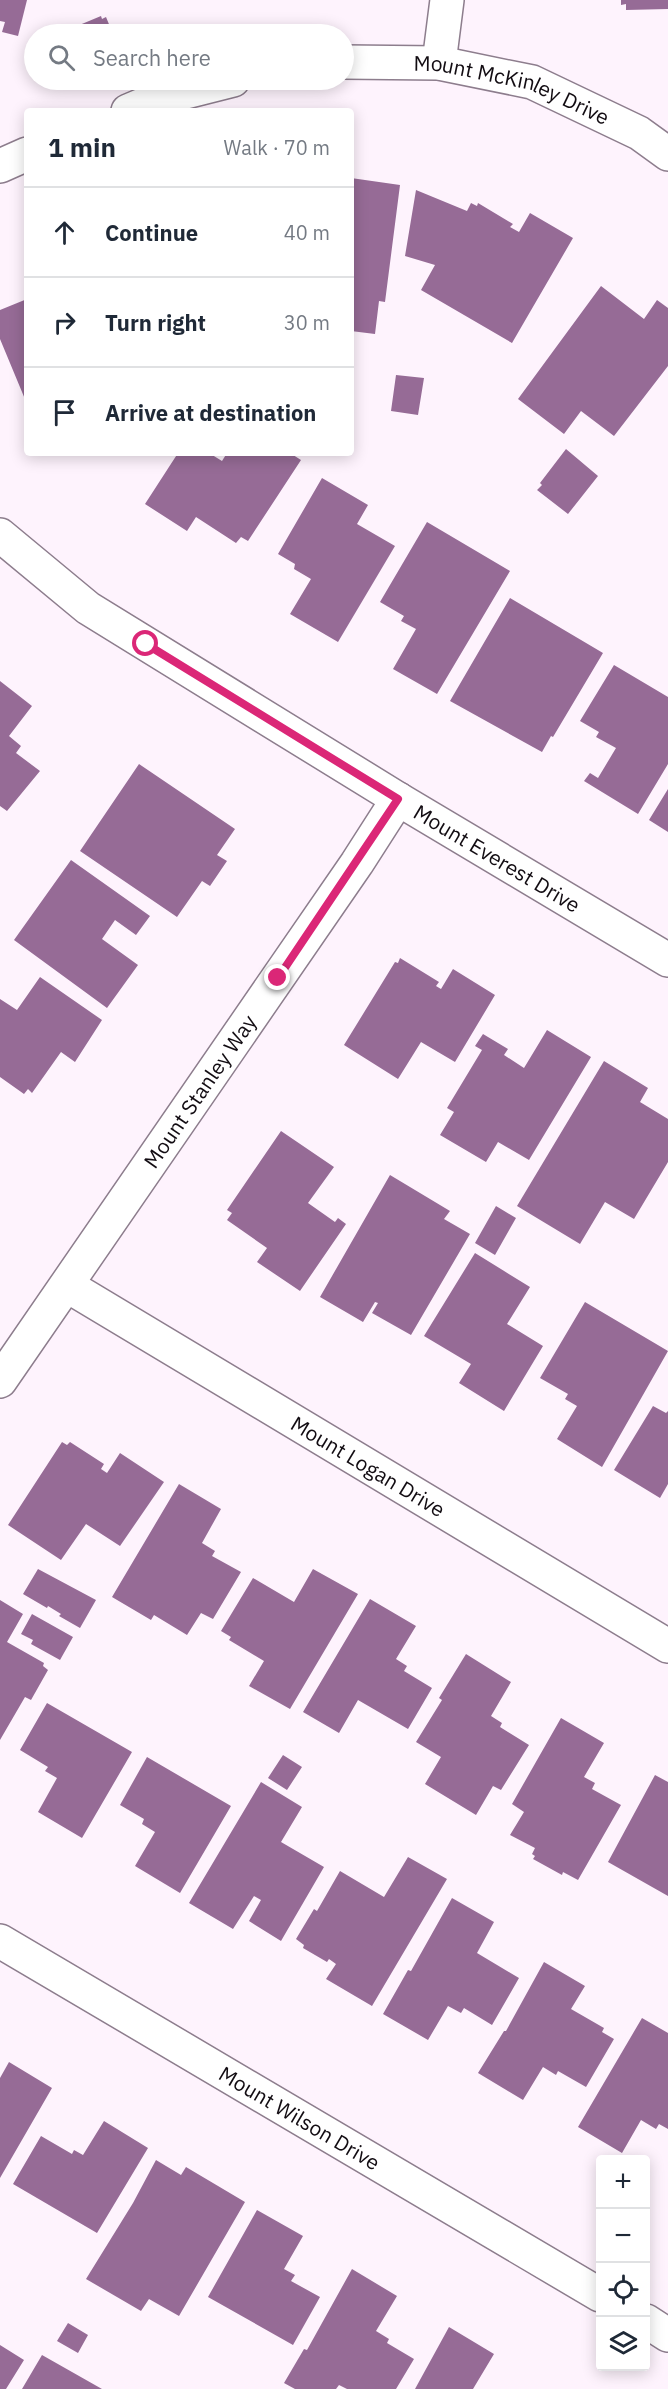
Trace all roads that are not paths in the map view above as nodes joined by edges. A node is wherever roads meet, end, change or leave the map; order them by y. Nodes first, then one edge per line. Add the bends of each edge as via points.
1 (447, 0) edge
2 (354, 62) edge
3 (438, 63) junction
4 (194, 90) edge
5 (135, 108) edge
6 (668, 154) edge
7 (24, 155) edge
8 (0, 166) edge
9 (0, 535) edge
10 (398, 799) junction
11 (668, 960) edge
12 (68, 1286) junction
13 (0, 1381) edge
14 (668, 1647) edge
15 (0, 1941) edge
16 (596, 2293) edge
17 (650, 2324) edge
18 (668, 2335) edge

1 - 3 street
2 - 3 street, Mount McKinley Drive
3 - 6 street, Mount McKinley Drive via 532,82 639,133
4 - 5 street
7 - 8 street
9 - 10 street, Mount Everest Drive via 88,608
10 - 11 street, Mount Everest Drive
10 - 12 street, Mount Stanley Way
12 - 13 street, Mount Stanley Way
12 - 14 street, Mount Logan Drive
15 - 16 street, Mount Wilson Drive
17 - 18 street

